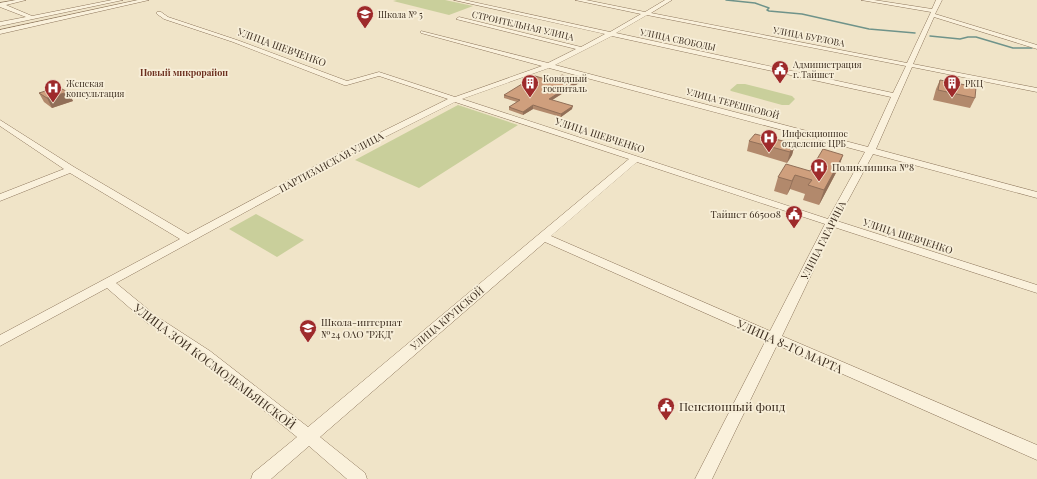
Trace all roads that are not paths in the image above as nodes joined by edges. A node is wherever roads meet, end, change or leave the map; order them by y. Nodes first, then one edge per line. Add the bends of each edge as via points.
1 (23, 0) edge
2 (120, 0) edge
3 (146, 0) edge
4 (457, 0) edge
5 (578, 0) edge
6 (669, 0) edge
7 (864, 0) edge
8 (0, 5) edge
9 (936, 6) edge
10 (159, 13) dead end
11 (647, 13) junction
12 (32, 18) junction
13 (459, 19) dead end
14 (42, 23) junction
15 (0, 24) edge
16 (0, 32) edge
17 (423, 32) dead end
18 (610, 34) junction
19 (1037, 48) edge
20 (583, 49) junction
21 (550, 65) junction
22 (910, 65) junction
23 (1037, 90) edge
24 (896, 96) junction
25 (455, 99) junction
26 (0, 122) edge
27 (871, 150) junction
28 (636, 158) junction
29 (71, 169) junction
30 (1037, 195) edge
31 (0, 198) edge
32 (831, 223) junction
33 (543, 237) junction
34 (188, 240) junction
35 (108, 283) junction
36 (1037, 289) edge
37 (772, 338) junction
38 (0, 341) edge
39 (308, 436) junction
40 (1037, 453) edge
41 (259, 479) edge
42 (359, 479) edge
43 (703, 479) edge

1 - 8 street
2 - 12 street
3 - 14 street
4 - 18 street, УЛИЦА СВОБОДЫ
5 - 11 street, УЛИЦА БУРЛОВА
6 - 11 street, ПАРТИЗАНСКАЯ УЛИЦА
7 - 9 street
8 - 12 street
9 - 19 street
9 - 22 street, УЛИЦА ГАГАРИНА
10 - 25 street, УЛИЦА ШЕВЧЕНКО via 166,18 347,83 379,74
11 - 18 street, ПАРТИЗАНСКАЯ УЛИЦА
11 - 22 street, УЛИЦА БУРЛОВА
12 - 14 street
12 - 15 street
13 - 20 street, СТРОИТЕЛЬНАЯ УЛИЦА
14 - 16 street
17 - 21 street, УЛИЦА ТЕРЕШКОВОЙ
18 - 20 street, ПАРТИЗАНСКАЯ УЛИЦА
18 - 24 street, УЛИЦА СВОБОДЫ
20 - 21 street, ПАРТИЗАНСКАЯ УЛИЦА
21 - 25 street, ПАРТИЗАНСКАЯ УЛИЦА
21 - 27 street, УЛИЦА ТЕРЕШКОВОЙ
22 - 23 street, УЛИЦА БУРЛОВА
22 - 24 street, УЛИЦА ГАГАРИНА
24 - 27 street, УЛИЦА ГАГАРИНА
25 - 28 street, УЛИЦА ШЕВЧЕНКО
25 - 34 street, ПАРТИЗАНСКАЯ УЛИЦА via 350,152
26 - 29 street
27 - 30 street, УЛИЦА ТЕРЕШКОВОЙ
27 - 32 street, УЛИЦА ГАГАРИНА
28 - 32 street, УЛИЦА ШЕВЧЕНКО
28 - 33 street, УЛИЦА КРУПСКОЙ
29 - 31 street
29 - 34 street
32 - 36 street, УЛИЦА ШЕВЧЕНКО
32 - 37 street, УЛИЦА ГАГАРИНА
33 - 37 street, УЛИЦА 8-ГО МАРТА
33 - 39 street, УЛИЦА КРУПСКОЙ
34 - 35 street, ПАРТИЗАНСКАЯ УЛИЦА
35 - 38 street, ПАРТИЗАНСКАЯ УЛИЦА
35 - 39 street, УЛИЦА ЗОИ КОСМОДЕМЬЯНСКОЙ via 151,319 205,355
37 - 40 street, УЛИЦА 8-ГО МАРТА
37 - 43 street, УЛИЦА ГАГАРИНА
39 - 41 street, УЛИЦА КРУПСКОЙ
39 - 42 street, УЛИЦА ЗОИ КОСМОДЕМЬЯНСКОЙ

